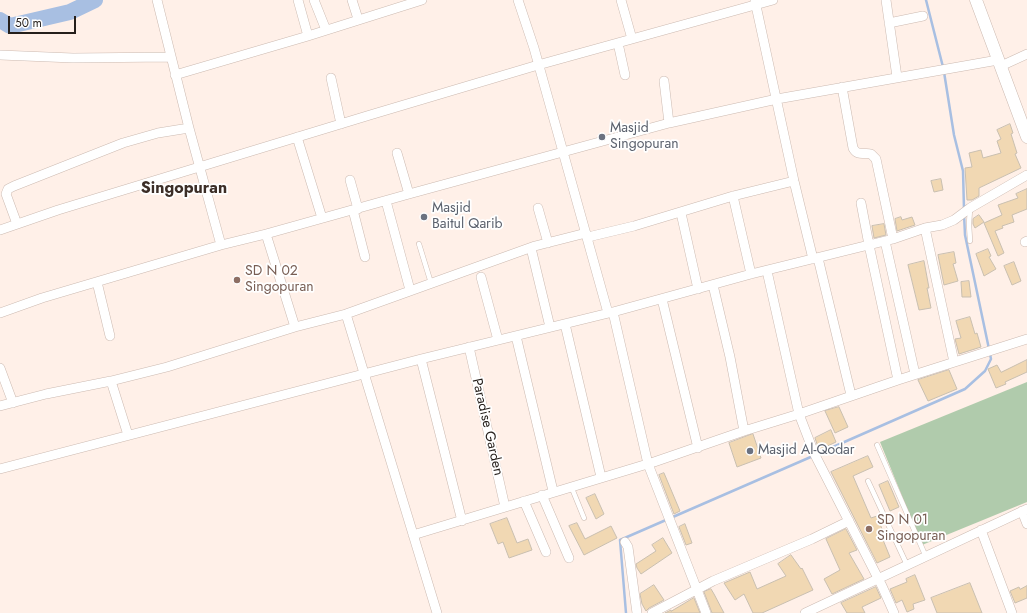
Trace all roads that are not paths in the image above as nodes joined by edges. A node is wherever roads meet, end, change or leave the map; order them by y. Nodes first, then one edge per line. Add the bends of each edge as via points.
1 (157, 0) edge
2 (298, 0) edge
3 (314, 0) edge
4 (352, 0) edge
5 (422, 0) edge
6 (518, 0) edge
7 (621, 0) edge
8 (774, 0) edge
9 (886, 0) edge
10 (976, 0) edge
11 (756, 2) edge
12 (923, 16) dead end
13 (358, 19) junction
14 (889, 23) junction
15 (326, 30) junction
16 (308, 36) junction
17 (632, 39) junction
18 (618, 43) junction
19 (1027, 54) edge
20 (0, 55) edge
21 (170, 57) junction
22 (999, 63) junction
23 (538, 65) junction
24 (175, 75) junction
25 (625, 75) dead end
26 (897, 77) junction
27 (331, 78) dead end
28 (664, 81) dead end
29 (842, 87) junction
30 (777, 99) junction
31 (341, 124) junction
32 (669, 124) junction
33 (189, 128) junction
34 (1027, 136) edge
35 (298, 137) junction
36 (562, 152) junction
37 (397, 154) dead end
38 (199, 167) junction
39 (1027, 175) edge
40 (350, 180) dead end
41 (794, 181) junction
42 (3, 194) edge
43 (409, 194) junction
44 (733, 196) junction
45 (386, 201) junction
46 (862, 203) dead end
47 (538, 208) dead end
48 (355, 209) junction
49 (966, 211) junction
50 (681, 213) junction
51 (322, 218) junction
52 (17, 224) junction
53 (925, 228) junction
54 (0, 230) edge
55 (266, 234) junction
56 (587, 235) junction
57 (889, 240) junction
58 (970, 241) dead end
59 (548, 243) junction
60 (420, 244) dead end
61 (221, 245) junction
62 (868, 245) junction
63 (531, 248) junction
64 (365, 257) dead end
65 (816, 258) junction
66 (767, 271) junction
67 (751, 274) junction
68 (481, 276) dead end
69 (97, 282) junction
70 (431, 283) junction
71 (713, 285) junction
72 (698, 289) junction
73 (410, 290) junction
74 (662, 299) junction
75 (0, 313) edge
76 (610, 313) junction
77 (346, 314) junction
78 (565, 324) junction
79 (295, 327) junction
80 (550, 327) junction
81 (110, 336) dead end
82 (516, 336) junction
83 (1027, 339) edge
84 (498, 340) junction
85 (469, 347) junction
86 (421, 359) junction
87 (954, 362) junction
88 (0, 368) edge
89 (915, 374) junction
90 (365, 375) junction
91 (898, 380) junction
92 (111, 381) junction
93 (851, 395) junction
94 (12, 403) junction
95 (0, 406) edge
96 (799, 414) junction
97 (744, 431) junction
98 (128, 435) junction
99 (878, 445) dead end
100 (698, 448) junction
101 (648, 464) junction
102 (0, 469) edge
103 (601, 477) junction
104 (868, 481) dead end
105 (571, 486) junction
106 (553, 492) junction
107 (542, 495) junction
108 (524, 501) junction
109 (505, 507) junction
110 (1025, 510) edge
111 (584, 518) dead end
112 (462, 521) junction
113 (849, 521) junction
114 (1027, 524) edge
115 (981, 530) junction
116 (413, 535) junction
117 (625, 542) dead end
118 (546, 552) dead end
119 (926, 557) junction
120 (569, 558) dead end
121 (907, 565) junction
122 (878, 578) junction
123 (697, 589) junction
124 (437, 612) edge
125 (637, 613) edge
126 (652, 613) edge
127 (706, 613) edge
128 (805, 613) edge
129 (894, 613) edge
130 (1012, 613) edge

1 - 21 street
2 - 16 street
3 - 15 street
4 - 13 street
5 - 13 street
6 - 23 street
7 - 17 street
8 - 11 street
9 - 14 street
10 - 22 main road
11 - 17 street
11 - 30 street
12 - 14 street
13 - 15 street
14 - 26 street
15 - 16 street
16 - 24 street
17 - 18 street
18 - 23 street
18 - 25 street
19 - 22 street
20 - 21 street via 73,58
21 - 24 street
22 - 26 street
22 - 34 main road
23 - 31 street
23 - 36 street
24 - 33 street
26 - 29 street
27 - 31 street
28 - 32 street
29 - 30 street
29 - 57 street via 853,148 857,153 871,154 876,159
30 - 32 street
30 - 41 street
31 - 35 street
32 - 36 street
33 - 38 street
33 - 42 street via 123,143 14,186
35 - 38 street
35 - 51 street
36 - 43 street
36 - 56 street
37 - 43 street
38 - 52 street
38 - 61 street
39 - 49 street
40 - 48 street
41 - 44 street
41 - 65 street
42 - 52 street
43 - 45 street
44 - 50 street
44 - 67 street
45 - 48 street
45 - 73 street
46 - 62 street
47 - 59 street
48 - 51 street
48 - 64 street
49 - 53 street via 942,225
49 - 58 lane
50 - 56 street
50 - 72 street
51 - 55 street
52 - 54 street
53 - 57 street
53 - 87 street
55 - 61 street
55 - 79 street
56 - 59 street
56 - 76 street
57 - 62 street
57 - 89 street
59 - 63 street
60 - 70 lane
61 - 69 street
62 - 65 street
62 - 91 street
63 - 70 street
63 - 80 street
65 - 66 street
65 - 93 street
66 - 67 street
66 - 96 street
67 - 71 street
68 - 84 street
69 - 75 street
69 - 81 street
70 - 73 street
71 - 72 street
71 - 97 street
72 - 74 street
73 - 77 street
74 - 76 street
74 - 100 street
76 - 78 street
76 - 101 street
77 - 79 street
77 - 90 street
78 - 80 street
78 - 103 street
79 - 92 street
80 - 82 street
82 - 84 street
82 - 106 street
83 - 87 street
84 - 85 street
85 - 86 street
85 - 109 street, Paradise Garden
86 - 90 street
86 - 112 street
87 - 89 street
88 - 94 street
89 - 91 street
90 - 98 street
90 - 116 street
91 - 93 street
92 - 94 street via 52,392
92 - 98 street
93 - 96 street
94 - 95 street
96 - 97 street
96 - 113 street via 814,453
97 - 100 street
98 - 102 street
99 - 119 lane
100 - 101 street
101 - 103 street
101 - 123 street
103 - 105 street
104 - 121 lane
105 - 106 street
105 - 111 lane
106 - 107 street
107 - 108 street
107 - 120 street
108 - 109 street
108 - 118 street
109 - 112 street
110 - 114 street
110 - 115 street
112 - 116 street
113 - 122 street
113 - 123 street
115 - 119 street
115 - 130 street
116 - 124 street
117 - 125 street via 628,547
119 - 121 street
121 - 122 street
122 - 128 street
122 - 129 street
123 - 126 street
123 - 127 street

